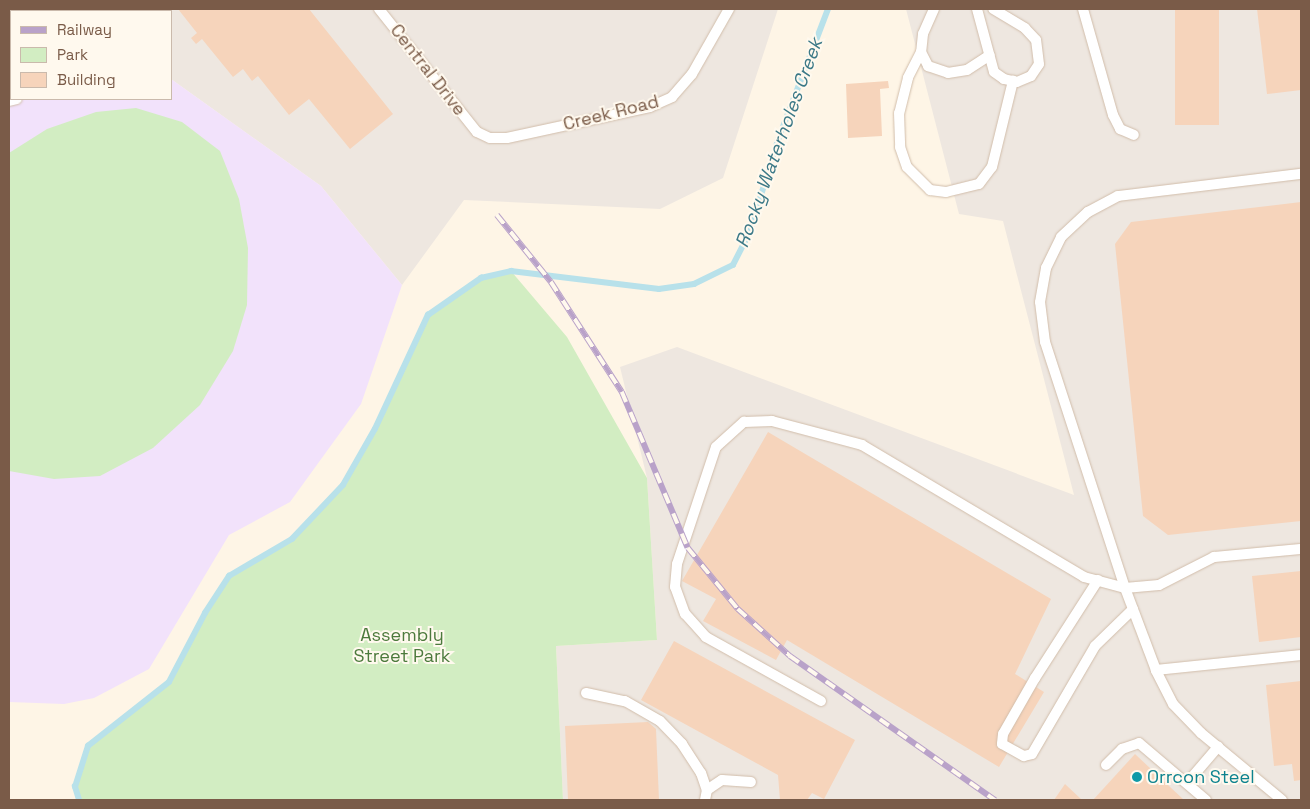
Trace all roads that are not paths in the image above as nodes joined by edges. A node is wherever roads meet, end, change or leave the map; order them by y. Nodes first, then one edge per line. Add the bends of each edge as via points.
1 (379, 9) edge
2 (729, 9) edge
3 (934, 9) edge
4 (977, 9) edge
5 (994, 9) edge
6 (1083, 9) edge
7 (920, 52) junction
8 (990, 55) junction
9 (1013, 81) junction
10 (477, 132) joint
11 (1134, 135) dead end
12 (1301, 174) edge
13 (1301, 549) edge
14 (1098, 580) junction
15 (1125, 588) junction
16 (1133, 609) junction
17 (1301, 655) edge
18 (1156, 670) junction
19 (586, 693) dead end
20 (821, 701) dead end
21 (1218, 747) junction
22 (1106, 765) dead end
23 (751, 782) dead end
24 (1187, 783) junction
25 (706, 795) edge
26 (1206, 800) edge
27 (1282, 800) edge

1 - 10 lane, Central Drive
2 - 10 lane, Creek Road via 692,74 672,97 650,106 507,138 490,138
3 - 7 lane via 923,34
4 - 8 lane
5 - 9 lane via 1025,28 1036,40 1039,64 1031,76
6 - 11 lane via 1113,115 1120,129
7 - 8 lane via 928,66 948,73 967,70
7 - 9 lane via 908,78 900,113 900,147 906,167 930,190 963,189 979,184 987,173
8 - 9 lane via 994,72
12 - 15 lane via 1118,196 1088,212 1061,237 1046,268 1040,302 1045,342
13 - 15 lane via 1214,557 1159,585
14 - 15 lane
14 - 16 lane via 1035,678 1003,734 1002,744 1024,756 1032,754 1095,646
14 - 20 lane via 1084,577 862,446 772,421 744,422 716,447 677,564 675,587 685,614 706,637
15 - 16 lane
16 - 18 lane
17 - 18 lane
18 - 21 lane via 1173,704
19 - 25 lane via 625,701 660,721 682,744 701,773
21 - 24 lane
21 - 27 lane
22 - 24 lane via 1122,749 1139,743
23 - 25 lane via 722,780
24 - 26 lane

